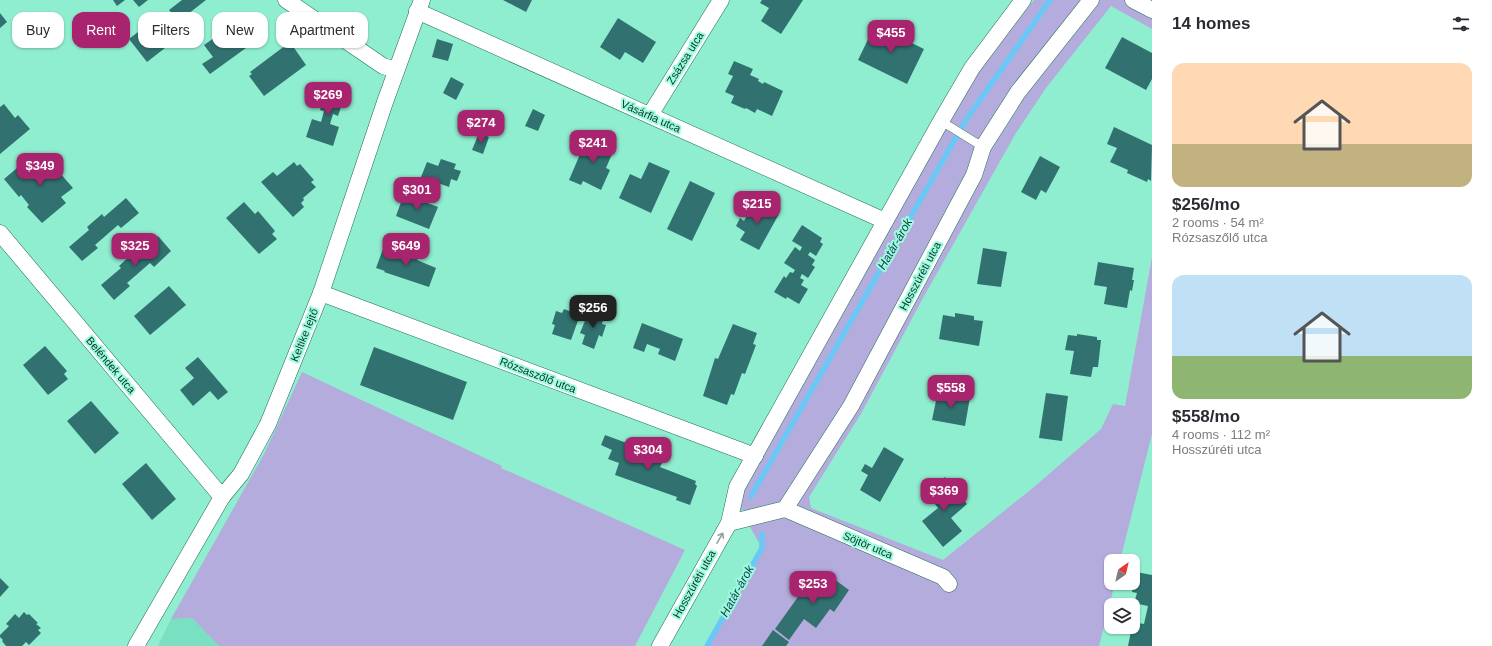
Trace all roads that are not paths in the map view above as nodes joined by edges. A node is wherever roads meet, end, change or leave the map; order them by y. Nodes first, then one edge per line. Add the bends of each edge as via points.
1 (286, 0) edge
2 (721, 0) edge
3 (1023, 0) edge
4 (1091, 0) edge
5 (1133, 0) edge
6 (420, 6) edge
7 (1152, 10) edge
8 (396, 70) junction
9 (650, 115) junction
10 (941, 120) junction
11 (983, 148) junction
12 (886, 221) junction
13 (0, 233) edge
14 (321, 293) junction
15 (755, 456) junction
16 (222, 497) junction
17 (785, 509) junction
18 (729, 523) junction
19 (949, 584) dead end
20 (136, 646) edge
21 (660, 646) edge

1 - 8 street via 383,66
2 - 9 street, Zsázsa utca
3 - 10 street, Hosszúréti utca via 972,68
4 - 11 street, Hosszúréti utca via 1018,92
5 - 7 street
6 - 8 street, Keltike lejtő
6 - 9 street, Vásárfia utca
8 - 14 street, Keltike lejtő
9 - 12 street, Vásárfia utca
10 - 11 lane
10 - 12 street, Hosszúréti utca
11 - 17 street, Hosszúréti utca via 974,175 851,406
12 - 15 street, Hosszúréti utca
13 - 16 street, Beléndek utca
14 - 15 street, Rózsaszőlő utca
14 - 16 street, Keltike lejtő via 268,424 241,474
15 - 18 street, Hosszúréti utca via 737,487
16 - 20 street, Keltike lejtő
17 - 18 street
17 - 19 street, Söjtör utca via 943,577
21 -> 18 street, Hosszúréti utca

